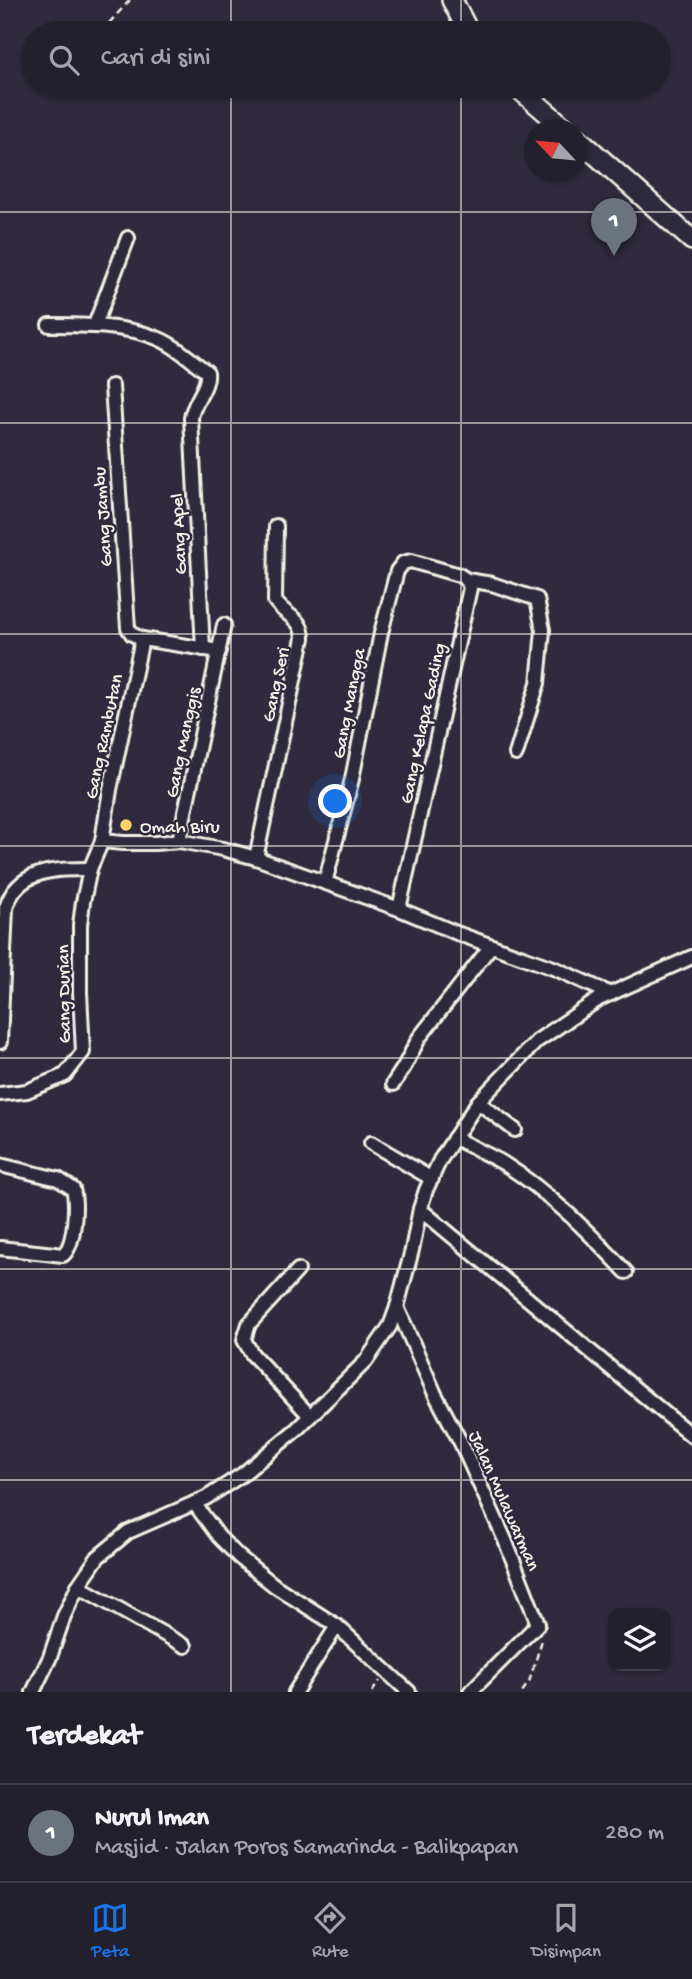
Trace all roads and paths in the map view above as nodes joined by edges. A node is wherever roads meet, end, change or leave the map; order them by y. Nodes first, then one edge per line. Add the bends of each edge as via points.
1 (130, 0) edge
2 (452, 0) edge
3 (112, 21) edge
4 (463, 21) edge
5 (530, 98) edge
6 (554, 119) edge
7 (587, 147) edge
8 (128, 238) dead end
9 (692, 240) edge
10 (48, 326) dead end
11 (95, 326) junction
12 (112, 386) dead end
13 (276, 526) dead end
14 (467, 580) junction
15 (224, 625) dead end
16 (142, 639) junction
17 (203, 649) junction
18 (219, 651) junction
19 (516, 754) dead end
20 (102, 841) junction
21 (179, 841) junction
22 (256, 858) junction
23 (90, 870) junction
24 (325, 883) junction
25 (399, 909) junction
26 (491, 946) junction
27 (692, 957) edge
28 (611, 994) junction
29 (0, 1042) edge
30 (393, 1084) dead end
31 (0, 1094) edge
32 (478, 1102) junction
33 (515, 1130) dead end
34 (454, 1138) junction
35 (371, 1143) dead end
36 (0, 1165) edge
37 (432, 1179) junction
38 (420, 1209) junction
39 (0, 1248) edge
40 (298, 1270) dead end
41 (626, 1272) dead end
42 (397, 1307) junction
43 (310, 1416) junction
44 (692, 1436) edge
45 (194, 1503) junction
46 (78, 1586) junction
47 (337, 1626) junction
48 (544, 1633) dead end
49 (185, 1646) dead end
50 (33, 1692) edge
51 (295, 1692) edge
52 (409, 1692) edge
53 (470, 1692) edge
54 (522, 1692) edge

1 - 3 path
2 - 4 highway
5 - 6 highway
7 - 9 highway
8 - 11 street
10 - 11 street
11 - 17 street, Gang Apel via 159,339 207,372 191,418
12 - 16 street, Gang Jambu via 128,628
13 - 22 street, Gang Seri via 275,601 299,622 303,638
14 - 19 street via 537,599 543,630 538,683
14 - 24 street, Gang Mangga via 411,561 397,571
14 - 25 street, Gang Kelapa Gading via 470,587
15 - 18 street, Gang Manggis
16 - 17 street
16 - 20 street, Gang Rambutan
17 - 18 street
18 - 21 street, Gang Manggis
20 - 21 street
20 - 23 street, Gang Durian
21 - 22 street
22 - 24 street
23 - 29 street via 45,872 18,884 9,896
23 - 31 street, Gang Durian via 80,925 83,1052 65,1075 27,1091
24 - 25 street
25 - 26 street
26 - 28 street
26 - 30 street via 419,1038
27 - 28 street
28 - 32 street via 537,1041
32 - 33 street
32 - 34 street
34 - 37 street
34 - 41 street via 529,1182 590,1232
35 - 37 street
36 - 39 street via 58,1180 74,1189 76,1199 70,1246 63,1255
37 - 38 street
38 - 42 street
38 - 44 street
40 - 43 street via 249,1324 244,1340
42 - 43 street via 366,1361
42 - 53 street, Jalan Mulawarman via 538,1623
43 - 45 street via 243,1474
45 - 46 street via 128,1532 98,1557
45 - 47 street via 239,1557
46 - 49 street
46 - 50 street
47 - 51 street
47 - 52 street
48 - 54 path

